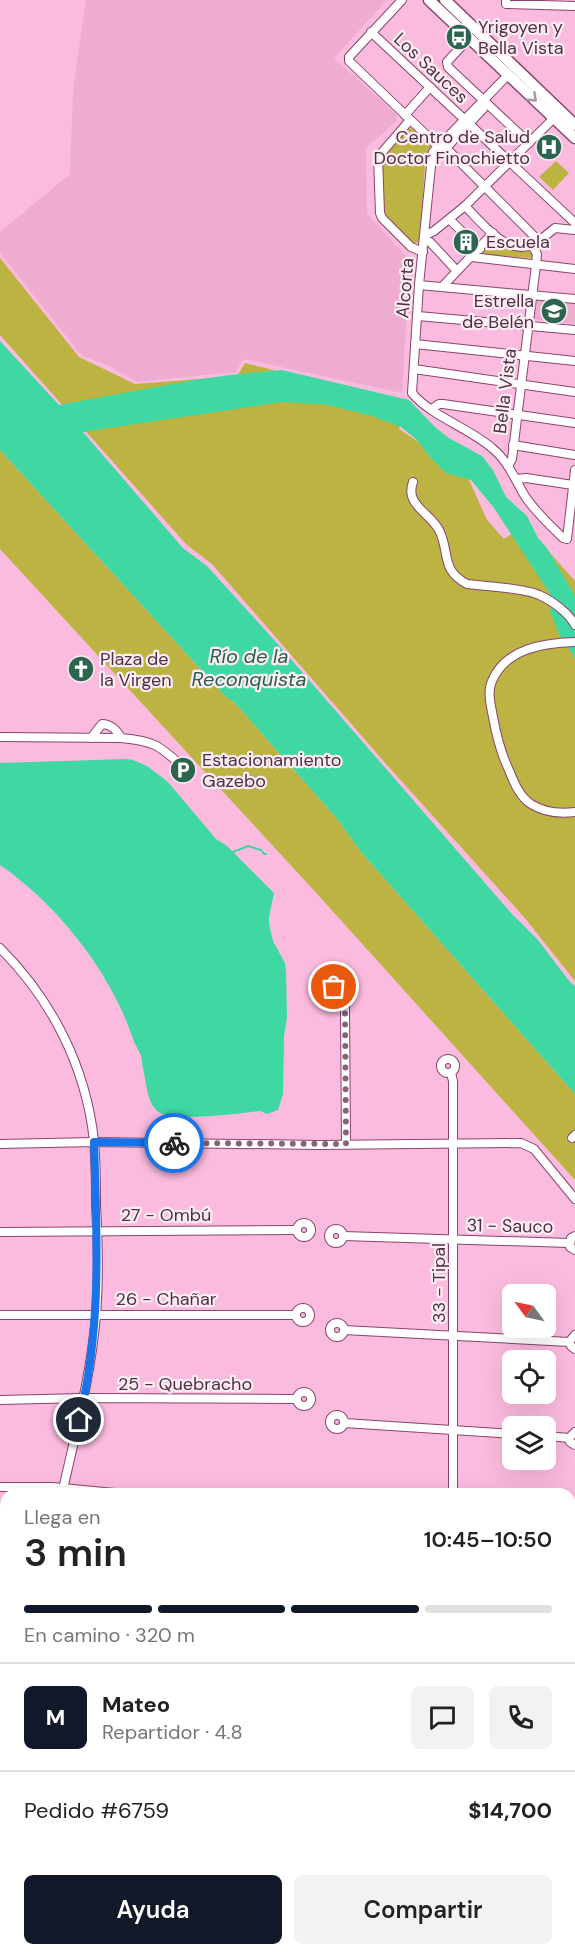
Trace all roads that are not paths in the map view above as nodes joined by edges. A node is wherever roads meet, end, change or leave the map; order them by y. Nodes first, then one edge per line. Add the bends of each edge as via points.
1 (402, 0) edge
2 (429, 0) edge
3 (445, 0) edge
4 (506, 0) edge
5 (575, 6) edge
6 (371, 32) junction
7 (469, 38) junction
8 (510, 77) junction
9 (430, 87) junction
10 (485, 103) junction
11 (557, 114) junction
12 (407, 117) junction
13 (467, 122) junction
14 (575, 124) edge
15 (575, 138) edge
16 (529, 143) junction
17 (443, 148) junction
18 (509, 162) junction
19 (486, 187) junction
20 (465, 206) junction
21 (567, 216) junction
22 (450, 220) junction
23 (575, 223) edge
24 (555, 228) junction
25 (575, 230) edge
26 (493, 233) junction
27 (425, 238) junction
28 (536, 243) junction
29 (480, 249) junction
30 (423, 252) junction
31 (472, 257) junction
32 (536, 265) junction
33 (575, 269) edge
34 (457, 271) junction
35 (419, 285) junction
36 (442, 287) junction
37 (532, 296) junction
38 (575, 299) edge
39 (418, 316) junction
40 (528, 326) junction
41 (575, 330) edge
42 (416, 344) junction
43 (523, 356) junction
44 (575, 361) edge
45 (414, 369) junction
46 (520, 385) junction
47 (575, 392) edge
48 (432, 409) junction
49 (517, 415) junction
50 (575, 423) edge
51 (513, 445) junction
52 (575, 455) edge
53 (508, 466) junction
54 (575, 470) edge
55 (516, 479) junction
56 (413, 482) dead end
57 (573, 485) junction
58 (575, 625) edge
59 (575, 642) edge
60 (0, 737) edge
61 (91, 738) junction
62 (121, 738) junction
63 (183, 767) dead end
64 (575, 812) edge
65 (0, 948) edge
66 (342, 998) dead end
67 (451, 1072) dead end
68 (94, 1142) junction
69 (452, 1143) junction
70 (0, 1144) edge
71 (346, 1144) junction
72 (575, 1199) edge
73 (97, 1230) junction
74 (297, 1230) dead end
75 (0, 1232) edge
76 (343, 1236) dead end
77 (454, 1240) junction
78 (572, 1240) edge
79 (575, 1250) edge
80 (96, 1314) junction
81 (0, 1315) edge
82 (296, 1315) dead end
83 (344, 1330) dead end
84 (454, 1336) junction
85 (572, 1338) edge
86 (575, 1349) edge
87 (85, 1398) junction
88 (297, 1399) dead end
89 (0, 1400) edge
90 (344, 1423) dead end
91 (454, 1430) junction
92 (502, 1433) edge
93 (572, 1435) edge
94 (556, 1436) edge
95 (575, 1445) edge
96 (63, 1488) edge
97 (453, 1488) edge

1 - 6 street
2 - 7 main road
3 - 11 main road
4 - 5 street via 506,4
6 - 9 street, Los Sauces
6 - 12 street via 349,61
7 - 8 main road
7 - 10 street via 447,65
8 - 10 street, Alcorta
8 -> 11 main road
9 - 12 street
9 - 13 street, Los Sauces
10 - 13 street, Alcorta
10 - 16 street
11 - 14 main road
11 - 15 main road
11 - 16 street
12 - 17 street
12 - 30 street via 378,158 380,213 406,243
13 - 17 street, Alcorta
13 - 18 street, Los Sauces
16 - 18 street
17 - 19 street
17 - 27 street, Alcorta via 433,152 431,161
18 - 19 street
18 - 21 street, Los Sauces
19 - 20 street
19 - 28 street
20 - 22 street
20 - 26 street
21 - 23 street, Los Sauces
21 - 24 street
22 - 27 street
22 - 29 street
24 - 25 street
24 - 28 street
26 - 28 street via 509,245 527,247
26 - 29 street
27 - 30 street, Alcorta
27 - 34 street
28 - 32 street, Bella Vista
29 - 31 street
30 - 35 street, Alcorta
31 - 32 street
31 - 34 street
32 - 33 street
32 - 37 street, Bella Vista
34 - 36 street
35 - 36 street
35 - 39 street, Alcorta
36 - 37 street
37 - 38 street
37 - 40 street, Bella Vista
39 - 40 street
39 - 42 street, Alcorta
40 - 41 street
40 - 43 street, Bella Vista
42 - 43 street
42 - 45 street, Alcorta
43 - 44 street
43 - 46 street, Bella Vista
45 - 46 street
45 - 48 street, Alcorta via 412,393
46 - 47 street
46 - 49 street, Bella Vista
48 - 49 street via 443,404
48 - 53 street via 491,447
49 - 50 street
49 - 51 street, Bella Vista
51 - 52 street
51 - 53 street, Bella Vista
53 - 55 street
54 - 57 street
55 - 57 street
55 - 57 street via 528,500 567,539
56 - 58 street via 411,497 440,532 450,571 467,584 538,594 572,618
59 - 64 street via 553,643 517,653 492,681 490,695 497,743 520,793 542,810
60 - 61 street
61 - 62 street
61 - 62 street via 102,724
62 - 63 street via 158,745
65 - 68 street via 34,987 68,1044 85,1092
66 - 71 street
67 - 69 street, 33 - Tipal
68 - 70 street
68 - 71 street
68 - 73 street
69 - 71 street
69 - 72 street via 528,1145
69 - 77 street, 33 - Tipal
73 - 74 street, 27 - Ombú
73 - 75 street, 27 - Ombú
73 - 80 street
76 - 77 street, 31 - Sauco
77 - 78 street, 31 - Sauco
77 - 84 street, 33 - Tipal
78 - 79 street via 571,1249
80 - 81 street, 26 - Chañar
80 - 82 street, 26 - Chañar
80 - 87 street
83 - 84 street
84 - 85 street
84 - 91 street, 33 - Tipal
85 - 86 street via 571,1346
87 - 88 street, 25 - Quebracho
87 - 89 street, 25 - Quebracho
87 - 96 street
90 - 91 street
91 - 92 street
91 - 97 street, 33 - Tipal
93 - 94 street
93 - 95 street via 570,1442

